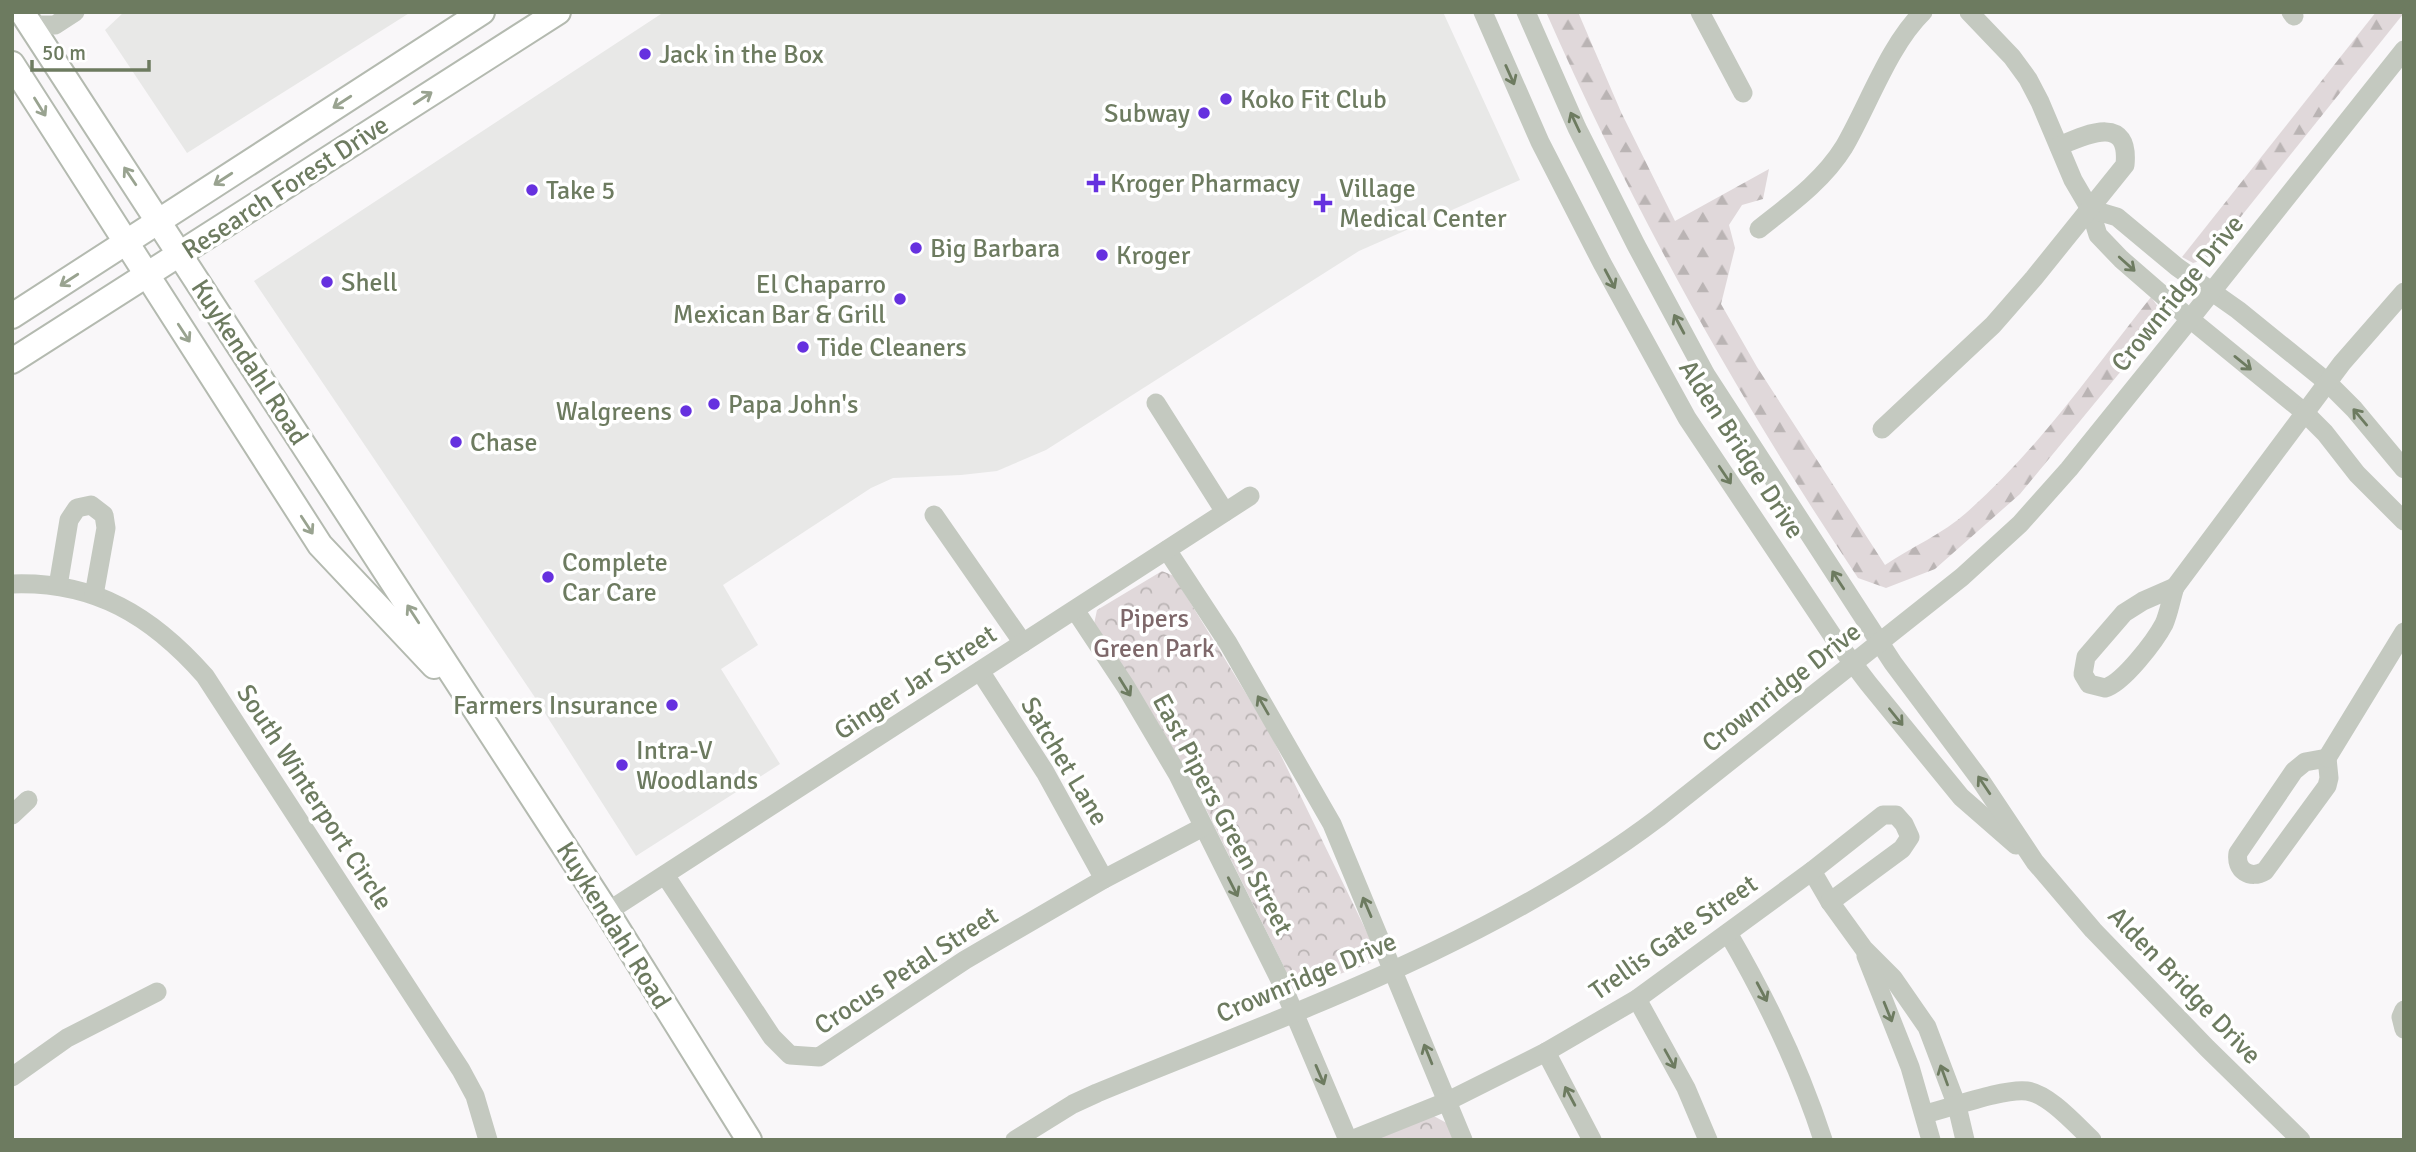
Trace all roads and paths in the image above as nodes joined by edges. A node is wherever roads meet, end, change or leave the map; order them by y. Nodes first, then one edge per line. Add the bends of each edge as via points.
1 (75, 12) edge
2 (482, 12) edge
3 (558, 12) edge
4 (1483, 12) edge
5 (1526, 12) edge
6 (1700, 12) edge
7 (1923, 12) edge
8 (1969, 12) edge
9 (29, 16) edge
10 (2404, 50) edge
11 (12, 64) edge
12 (1743, 93) dead end
13 (2059, 146) junction
14 (2090, 209) junction
15 (159, 220) junction
16 (1759, 229) dead end
17 (126, 243) junction
18 (180, 254) junction
19 (147, 276) junction
20 (2212, 292) junction
21 (2404, 292) edge
22 (12, 316) edge
23 (2190, 319) junction
24 (12, 361) edge
25 (2328, 383) junction
26 (1156, 402) dead end
27 (2304, 412) junction
28 (1882, 429) dead end
29 (2404, 469) edge
30 (1251, 496) dead end
31 (1225, 512) junction
32 (934, 515) dead end
33 (2404, 521) edge
34 (1167, 550) junction
35 (12, 584) edge
36 (58, 586) junction
37 (2175, 587) junction
38 (94, 595) junction
39 (1075, 610) junction
40 (2404, 632) edge
41 (1879, 642) junction
42 (1023, 643) junction
43 (1854, 664) junction
44 (980, 671) junction
45 (477, 712) junction
46 (2327, 758) junction
47 (28, 800) dead end
48 (12, 815) edge
49 (1203, 827) junction
50 (2035, 862) junction
51 (1812, 871) junction
52 (665, 875) junction
53 (1104, 879) junction
54 (1830, 902) junction
55 (607, 912) junction
56 (1728, 933) junction
57 (1864, 949) junction
58 (1394, 970) junction
59 (157, 992) dead end
60 (1637, 999) junction
61 (2404, 1010) edge
62 (1294, 1012) junction
63 (2404, 1029) edge
64 (1546, 1052) junction
65 (12, 1077) edge
66 (1448, 1101) junction
67 (1957, 1106) junction
68 (1925, 1114) junction
69 (488, 1140) edge
70 (749, 1140) edge
71 (1015, 1140) edge
72 (1349, 1140) edge
73 (1463, 1140) edge
74 (1592, 1140) edge
75 (1708, 1140) edge
76 (1823, 1140) edge
77 (1931, 1140) edge
78 (1965, 1140) edge
79 (2092, 1140) edge
80 (2301, 1140) edge

1 - 9 street via 55,25
2 -> 15 main road, Research Forest Drive
18 -> 3 main road, Research Forest Drive
4 -> 43 street, Alden Bridge Drive via 1540,142 1673,395
41 -> 5 street, Alden Bridge Drive via 1706,375 1583,139
6 - 12 street
7 - 16 street via 1899,45 1843,149 1805,193
8 - 13 street via 2028,79
15 -> 9 main road, Kuykendahl Road
10 - 20 street, Crownridge Drive
11 -> 17 main road, Kuykendahl Road
13 - 14 street
13 - 14 street via 2093,131 2109,131 2120,138 2126,150 2125,165
14 - 20 street via 2117,217
14 -> 23 street via 2098,236
14 - 28 street via 1993,325
15 - 17 main road, Research Forest Drive
15 - 18 main road, Kuykendahl Road
17 - 19 main road, Kuykendahl Road
17 -> 22 main road, Research Forest Drive
18 - 19 main road, Research Forest Drive
45 -> 18 main road, Kuykendahl Road
19 - 24 main road, Research Forest Drive
19 -> 45 main road, Kuykendahl Road via 320,545
20 - 23 street, Crownridge Drive
20 - 25 street
21 - 25 street
23 -> 27 street
23 - 41 street, Crownridge Drive via 2020,524
25 - 27 street
29 -> 25 street
26 - 31 street
27 - 33 street
27 - 37 street
30 - 31 street, Ginger Jar Street
31 - 34 street, Ginger Jar Street
32 - 42 street
34 - 39 street, Ginger Jar Street
58 -> 34 street via 1332,824
35 - 36 street, South Winterport Circle
36 - 38 street, South Winterport Circle
36 - 38 street via 69,520 77,508 91,505 104,514 106,528
37 - 37 street via 2124,613 2086,657 2083,674 2089,684 2105,688 2116,683 2165,622
38 - 69 street, South Winterport Circle via 139,616 178,646 205,676 461,1070 475,1096
39 - 42 street, Ginger Jar Street
39 -> 49 street, East Pipers Green Street via 1178,775
40 - 46 street
41 - 43 street, Crownridge Drive
50 -> 41 street, Alden Bridge Drive
42 - 44 street, Ginger Jar Street
43 -> 50 street, Alden Bridge Drive via 1961,797
43 - 58 street, Crownridge Drive via 1627,842 1522,906
44 - 52 street, Ginger Jar Street
44 - 53 street, Satchet Lane via 1045,772
45 - 55 main road, Kuykendahl Road
46 - 46 street via 2305,762 2294,771 2238,853 2238,864 2245,873 2265,871 2327,786
47 - 48 street
49 - 53 street, Crocus Petal Street
49 -> 62 street, East Pipers Green Street
50 - 80 street, Alden Bridge Drive via 2152,993
51 - 54 street
51 - 54 street, Trellis Gate Street via 1882,815 1896,815 1904,824 1910,836 1902,849
51 - 56 street, Trellis Gate Street
52 - 53 street, Crocus Petal Street via 772,1037 790,1055 819,1057 965,960
52 - 55 street, Ginger Jar Street
54 - 57 street
55 - 70 main road, Kuykendahl Road
56 - 60 street, Trellis Gate Street
56 -> 76 street via 1784,1035
67 -> 57 street via 1927,1027 1893,978
57 -> 68 street
58 - 62 street, Crownridge Drive
66 -> 58 street
59 - 65 street via 66,1038
60 - 64 street, Trellis Gate Street
60 -> 75 street via 1686,1088
61 - 63 street
62 - 71 street, Crownridge Drive via 1073,1104
62 -> 72 street, East Pipers Green Street
64 - 66 street, Trellis Gate Street
74 -> 64 street
66 - 72 street, Trellis Gate Street
66 - 73 street
67 - 68 street
67 - 78 street
67 - 79 street via 2005,1092 2028,1091 2062,1111
68 - 77 street

